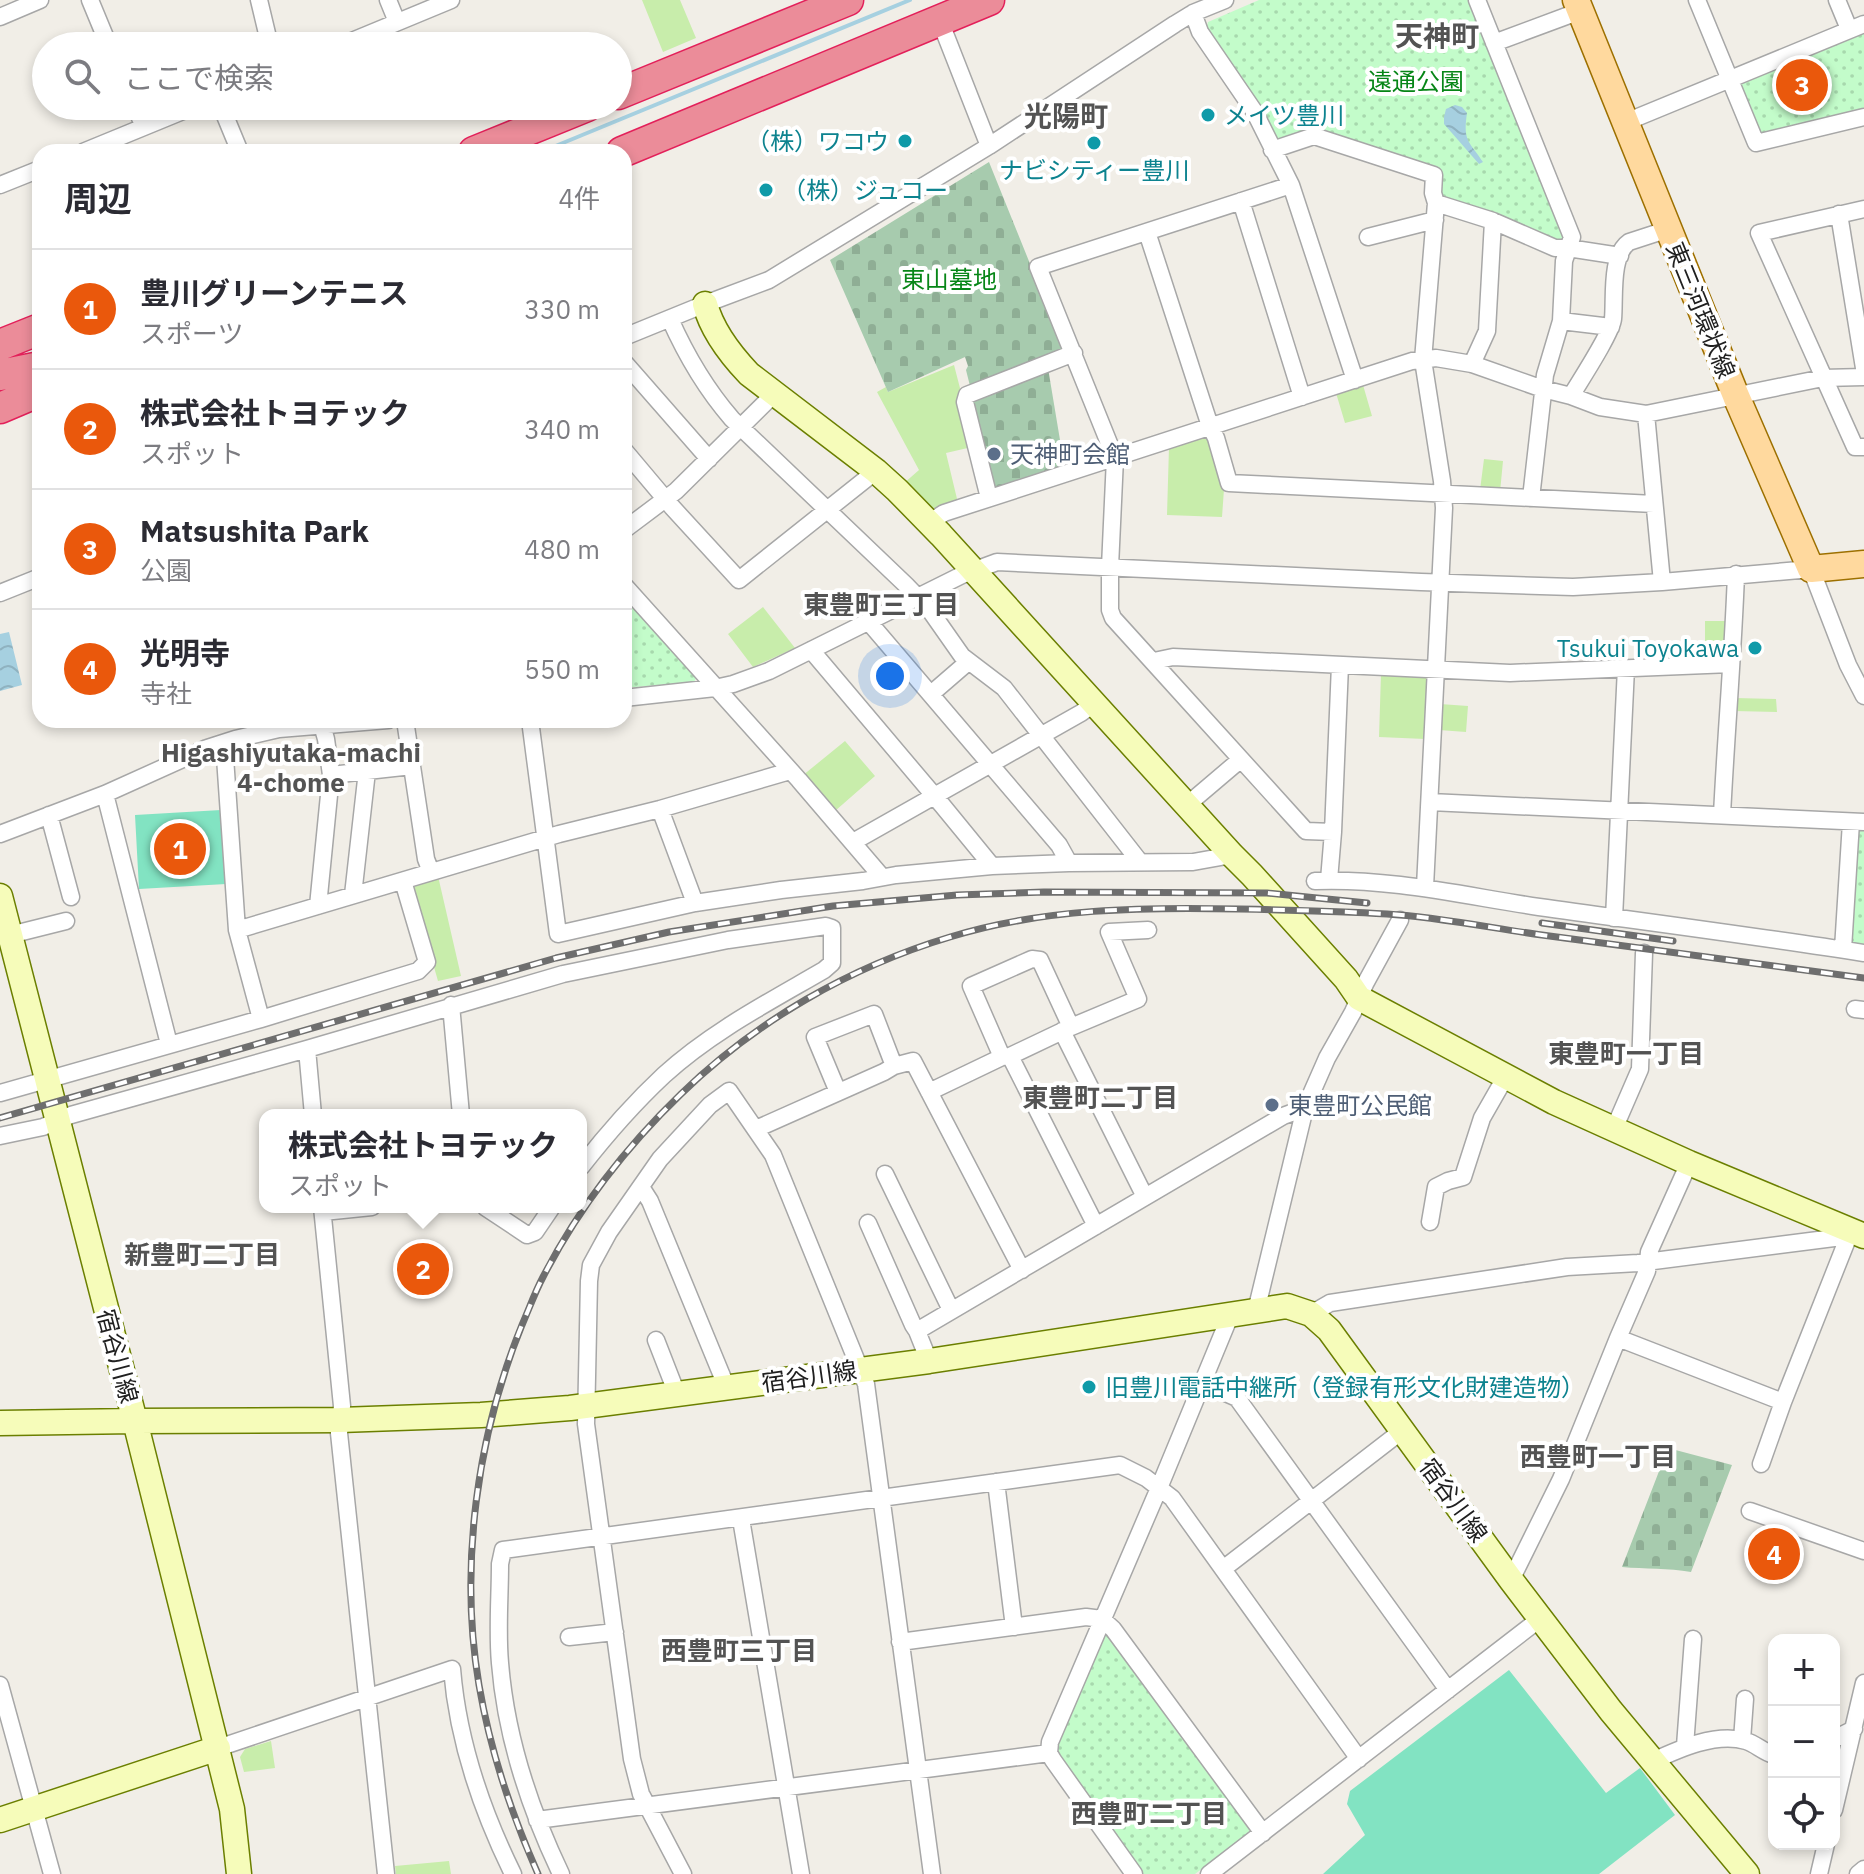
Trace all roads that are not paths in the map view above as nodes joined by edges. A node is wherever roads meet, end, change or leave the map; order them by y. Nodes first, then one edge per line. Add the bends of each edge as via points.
1 (40, 0) edge
2 (90, 0) edge
3 (259, 0) edge
4 (388, 0) edge
5 (451, 0) edge
6 (848, 0) edge
7 (989, 0) edge
8 (1225, 0) edge
9 (1477, 0) edge
10 (1697, 0) edge
11 (1837, 0) edge
12 (1578, 5) edge
13 (1193, 13) junction
14 (0, 17) edge
15 (940, 21) junction
16 (397, 22) junction
17 (1857, 26) edge
18 (103, 32) edge
19 (267, 32) edge
20 (373, 32) edge
21 (1494, 43) junction
22 (1730, 80) junction
23 (632, 88) edge
24 (1864, 117) edge
25 (141, 120) edge
26 (161, 120) edge
27 (227, 120) edge
28 (553, 120) edge
29 (1626, 122) junction
30 (144, 127) junction
31 (103, 144) edge
32 (237, 144) edge
33 (494, 144) edge
34 (989, 146) junction
35 (632, 148) edge
36 (1272, 150) junction
37 (32, 172) edge
38 (0, 185) edge
39 (1291, 185) junction
40 (1241, 201) junction
41 (1864, 209) edge
42 (1436, 211) junction
43 (1839, 214) junction
44 (1493, 221) junction
45 (1669, 229) junction
46 (1147, 232) junction
47 (1368, 237) dead end
48 (1568, 248) junction
49 (1620, 256) junction
50 (705, 304) junction
51 (670, 319) junction
52 (1561, 321) junction
53 (1611, 327) junction
54 (32, 332) edge
55 (632, 334) edge
56 (0, 345) edge
57 (1074, 353) junction
58 (1423, 360) junction
59 (1472, 364) junction
60 (1864, 368) edge
61 (32, 369) edge
62 (632, 371) edge
63 (0, 375) edge
64 (1864, 377) edge
65 (1823, 378) junction
66 (1355, 380) junction
67 (1543, 389) junction
68 (32, 394) edge
69 (774, 394) junction
70 (1571, 396) junction
71 (1736, 396) junction
72 (1302, 397) junction
73 (0, 408) edge
74 (1646, 414) junction
75 (1210, 426) junction
76 (740, 428) junction
77 (1864, 447) edge
78 (1115, 458) junction
79 (632, 459) edge
80 (709, 459) junction
81 (876, 471) junction
82 (1443, 494) junction
83 (989, 498) junction
84 (1531, 498) junction
85 (666, 499) junction
86 (1654, 504) junction
87 (826, 511) junction
88 (930, 522) junction
89 (632, 524) edge
90 (1864, 564) edge
91 (1110, 567) junction
92 (1811, 569) junction
93 (973, 571) junction
94 (1736, 574) junction
95 (32, 580) edge
96 (1662, 582) junction
97 (1440, 583) junction
98 (0, 593) edge
99 (632, 594) edge
100 (917, 597) junction
101 (868, 621) junction
102 (811, 650) junction
103 (1154, 661) junction
104 (968, 662) junction
105 (1731, 664) junction
106 (1340, 665) junction
107 (1626, 668) junction
108 (1436, 670) junction
109 (715, 688) junction
110 (931, 694) junction
111 (1864, 696) edge
112 (632, 697) edge
113 (1095, 703) junction
114 (290, 728) edge
115 (323, 728) edge
116 (406, 728) edge
117 (531, 728) edge
118 (1042, 735) junction
119 (224, 743) junction
120 (1240, 760) junction
121 (989, 764) junction
122 (412, 766) junction
123 (367, 771) junction
124 (790, 771) junction
125 (331, 775) junction
126 (105, 794) junction
127 (934, 795) junction
128 (1430, 802) junction
129 (1187, 805) junction
130 (660, 809) junction
131 (1621, 810) junction
132 (49, 815) junction
133 (1722, 815) junction
134 (1857, 822) edge
135 (1333, 832) junction
136 (0, 834) edge
137 (546, 839) junction
138 (853, 842) junction
139 (1232, 855) junction
140 (1140, 862) junction
141 (1069, 863) junction
142 (992, 866) junction
143 (431, 872) junction
144 (882, 877) junction
145 (403, 881) junction
146 (1425, 887) junction
147 (353, 895) junction
148 (0, 896) edge
149 (71, 897) dead end
150 (695, 903) junction
151 (318, 906) junction
152 (1614, 918) junction
153 (1400, 920) dead end
154 (66, 921) dead end
155 (237, 930) junction
156 (1148, 930) dead end
157 (10, 935) junction
158 (1843, 949) junction
159 (1644, 953) dead end
160 (1864, 953) edge
161 (1359, 998) junction
162 (451, 1005) junction
163 (261, 1019) junction
164 (1066, 1029) junction
165 (169, 1044) junction
166 (307, 1049) junction
167 (1006, 1057) junction
168 (894, 1066) junction
169 (1506, 1076) junction
170 (46, 1080) junction
171 (838, 1092) junction
172 (929, 1092) junction
173 (0, 1093) edge
174 (1305, 1108) junction
175 (312, 1109) edge
176 (460, 1109) edge
177 (57, 1120) junction
178 (756, 1129) junction
179 (1614, 1129) junction
180 (0, 1136) edge
181 (587, 1159) edge
182 (1689, 1163) junction
183 (885, 1174) dead end
184 (641, 1187) junction
185 (1145, 1197) junction
186 (322, 1213) edge
187 (494, 1213) edge
188 (548, 1213) edge
189 (1430, 1222) dead end
190 (868, 1223) dead end
191 (1096, 1226) junction
192 (1855, 1233) edge
193 (1648, 1261) junction
194 (1022, 1270) junction
195 (951, 1310) junction
196 (1256, 1311) junction
197 (1311, 1314) junction
198 (1230, 1316) junction
199 (917, 1331) junction
200 (1618, 1338) junction
201 (656, 1340) dead end
202 (929, 1361) junction
203 (861, 1369) junction
204 (1203, 1383) junction
205 (727, 1388) junction
206 (677, 1394) junction
207 (1783, 1402) junction
208 (586, 1407) junction
209 (0, 1411) edge
210 (340, 1420) junction
211 (135, 1421) junction
212 (0, 1423) edge
213 (1403, 1430) junction
214 (1761, 1464) dead end
215 (996, 1482) junction
216 (1159, 1488) junction
217 (881, 1498) junction
218 (1311, 1501) junction
219 (1750, 1511) dead end
220 (741, 1519) junction
221 (602, 1537) junction
222 (1864, 1551) edge
223 (1223, 1569) junction
224 (1511, 1580) junction
225 (1541, 1618) junction
226 (1102, 1619) junction
227 (1014, 1627) junction
228 (615, 1632) junction
229 (569, 1637) dead end
230 (1693, 1639) dead end
231 (900, 1642) junction
232 (1864, 1683) edge
233 (0, 1685) edge
234 (1448, 1690) junction
235 (367, 1698) junction
236 (1745, 1699) dead end
237 (1854, 1729) junction
238 (1840, 1736) edge
239 (1742, 1740) junction
240 (1685, 1746) junction
241 (218, 1748) junction
242 (1768, 1752) edge
243 (1049, 1753) junction
244 (1359, 1759) junction
245 (1653, 1761) junction
246 (917, 1770) junction
247 (1840, 1786) edge
248 (786, 1787) junction
249 (646, 1805) junction
250 (34, 1809) junction
251 (0, 1820) edge
252 (537, 1820) junction
253 (1263, 1833) junction
254 (1825, 1850) edge
255 (1864, 1869) edge
256 (52, 1874) edge
257 (239, 1874) edge
258 (386, 1874) edge
259 (513, 1874) edge
260 (561, 1874) edge
261 (683, 1874) edge
262 (801, 1874) edge
263 (932, 1874) edge
264 (1134, 1874) edge
265 (1209, 1874) edge
266 (1747, 1874) edge
267 (1819, 1874) edge
268 (1858, 1874) edge

1 - 14 street
2 - 18 street
3 - 19 street
4 - 16 street
5 - 16 street
6 - 23 highway
7 - 15 highway
8 - 13 street
9 - 21 street
10 - 22 street
11 - 17 street
12 - 21 street
12 - 29 main road, 東三河環状線
13 - 34 street
13 - 36 street
15 - 34 street
15 - 35 highway
16 - 20 street
17 - 22 street
21 - 48 street via 1572,237
22 - 24 street via 1756,143
22 - 29 street
25 - 30 street
26 - 30 street
27 - 32 street
28 - 33 highway
29 - 45 main road, 東三河環状線
30 - 31 street
34 - 50 street via 769,280
36 - 39 street
36 - 42 street via 1314,136 1434,175
37 - 38 street
39 - 40 street
39 - 66 street
40 - 46 street
40 - 72 street
41 - 43 street
42 - 44 street
42 - 47 street
42 - 58 street
43 - 60 street
43 - 65 street via 1759,233
44 - 48 street via 1555,248
44 - 59 street via 1487,331
45 - 49 street via 1629,242
45 - 71 main road, 東三河環状線
46 - 57 street via 1038,267
46 - 75 street
48 - 49 street
48 - 52 street
49 - 53 street
50 - 51 street
50 - 69 main road via 736,361
51 - 55 street
51 - 76 street via 701,379
52 - 53 street
52 - 67 street
53 - 70 street
54 - 56 highway
57 - 78 street
57 - 83 street via 967,395
58 - 59 street
58 - 66 street
58 - 82 street
59 - 67 street
61 - 63 highway
62 - 80 street
64 - 65 street
65 - 71 street
65 - 77 street via 1855,447
66 - 72 street
67 - 70 street
67 - 84 street
68 - 73 highway
69 - 76 street
69 - 81 main road
70 - 74 street
71 - 74 street
71 - 92 main road, 東三河環状線
72 - 75 street
74 - 86 street
75 - 78 street
75 - 82 street via 1229,483
76 - 80 street
76 - 87 street
78 - 83 street
78 - 91 street
79 - 85 street
80 - 85 street
81 - 87 street
81 - 88 main road
82 - 84 street
82 - 97 street
83 - 88 street
84 - 86 street
85 - 87 street via 739,580
85 - 89 street
86 - 96 street
87 - 100 street
88 - 93 main road
90 - 92 main road
91 - 93 street via 997,562
91 - 97 street
91 - 103 street via 1113,618
92 - 94 street
92 - 111 street
93 - 100 street
93 - 113 main road
94 - 96 street
94 - 105 street
95 - 98 street
96 - 97 street via 1573,587
97 - 108 street
99 - 109 street
100 - 101 street
100 - 104 street
101 - 102 street
101 - 110 street
102 - 109 street via 769,671
102 - 127 street
103 - 106 street via 1173,657
103 - 120 street
104 - 110 street
104 - 118 street via 1004,688
105 - 107 street
105 - 133 street
106 - 108 street
106 - 135 street
107 - 108 street
107 - 131 street
108 - 128 street
109 - 112 street
109 - 124 street
110 - 121 street
113 - 118 street
113 - 129 main road
114 - 119 street
115 - 125 street
116 - 122 street
117 - 137 street
118 - 121 street
118 - 140 street
119 - 126 street
119 - 155 street
120 - 129 street
120 - 135 street via 1306,831
121 - 127 street
121 - 141 street
122 - 123 street
122 - 143 street
123 - 125 street
123 - 147 street
124 - 130 street
124 - 138 street
125 - 151 street
126 - 132 street
126 - 165 street
127 - 138 street
127 - 142 street
128 - 131 street
128 - 146 street
129 - 139 main road
130 - 137 street
130 - 150 street
131 - 133 street
131 - 152 street
132 - 136 street
132 - 149 street
133 - 134 street
134 - 158 street
135 - 146 street via 1322,880
137 - 143 street
137 - 150 street via 558,934
138 - 144 street
139 - 140 street via 1193,862
139 - 161 main road
140 - 141 street
141 - 142 street
142 - 144 street
143 - 145 street
144 - 150 street
145 - 147 street
145 - 163 street via 427,962 418,971
146 - 152 street
147 - 151 street
148 - 157 main road, 宿谷川線
151 - 155 street
152 - 158 street
153 - 161 street
154 - 157 street
155 - 163 street
156 - 164 street via 1109,932 1138,999
157 - 170 main road, 宿谷川線
158 - 160 street
159 - 179 street via 1640,1069
161 - 169 main road
161 - 174 street
162 - 166 street
162 - 176 street
162 - 181 street via 563,974 728,940 832,928 832,963 749,1013 664,1075
163 - 165 street
164 - 167 street
164 - 167 street via 1040,960 971,986
164 - 185 street
165 - 170 street
166 - 175 street
166 - 177 street
167 - 172 street
167 - 191 street
168 - 171 street
168 - 171 street via 874,1014 815,1037
168 - 172 street via 913,1061
169 - 179 main road
169 - 189 street via 1478,1130 1463,1177 1436,1187
170 - 173 street
170 - 177 main road, 宿谷川線
171 - 178 street
172 - 194 street
174 - 185 street
174 - 196 street
177 - 180 street
177 - 211 main road, 宿谷川線
178 - 184 street via 729,1091 660,1159
178 - 203 street via 773,1155
179 - 182 main road
182 - 192 main road
182 - 193 street
183 - 195 street
184 - 205 street
184 - 208 street via 591,1265
185 - 191 street
186 - 210 street
187 - 188 street via 527,1235
190 - 199 street
191 - 194 street
192 - 193 street
192 - 207 street via 1846,1243
193 - 197 street via 1567,1267 1330,1303
193 - 200 street
194 - 195 street
195 - 199 street
196 - 197 main road, 宿谷川線 via 1287,1306
196 - 198 main road, 宿谷川線
197 - 213 main road, 宿谷川線 via 1329,1330
198 - 202 main road, 宿谷川線
198 - 204 street
199 - 202 street
200 - 207 street
200 - 224 street via 1561,1479
201 - 206 street
202 - 203 main road, 宿谷川線
203 - 205 main road, 宿谷川線
203 - 217 street
204 - 216 street
204 - 218 street via 1237,1398
205 - 206 main road, 宿谷川線
206 - 208 main road, 宿谷川線
207 - 214 street
208 - 210 main road, 宿谷川線
208 - 221 street
209 - 212 street
210 - 211 main road, 宿谷川線
210 - 235 street
211 - 212 main road
211 - 241 main road
213 - 218 street
213 - 224 main road, 宿谷川線
215 - 216 street via 1120,1465
215 - 217 street
215 - 227 street
216 - 223 street via 1172,1498
216 - 226 street
217 - 220 street
217 - 231 street
218 - 223 street
218 - 234 street
219 - 222 street
220 - 221 street
220 - 248 street
221 - 228 street
221 - 252 street via 503,1550 499,1634 507,1718
223 - 244 street
224 - 225 main road, 宿谷川線
225 - 234 street
225 - 245 main road, 宿谷川線
226 - 227 street
226 - 243 street
226 - 253 street
227 - 231 street
228 - 229 street
228 - 249 street via 632,1759
230 - 240 street
231 - 246 street
232 - 237 street
233 - 250 street
234 - 244 street
235 - 241 street
235 - 258 street
235 - 259 street via 452,1669 470,1766
236 - 239 street
237 - 238 street
237 - 247 street
239 - 240 street
239 - 242 street
240 - 245 street
241 - 250 main road
241 - 257 main road
243 - 246 street
243 - 264 street
244 - 253 street
245 - 266 main road, 宿谷川線
246 - 248 street
246 - 263 street
248 - 249 street
248 - 262 street
249 - 252 street
249 - 261 street
250 - 251 main road
250 - 256 street
252 - 260 street
253 - 265 street
254 - 267 street
255 - 268 street

